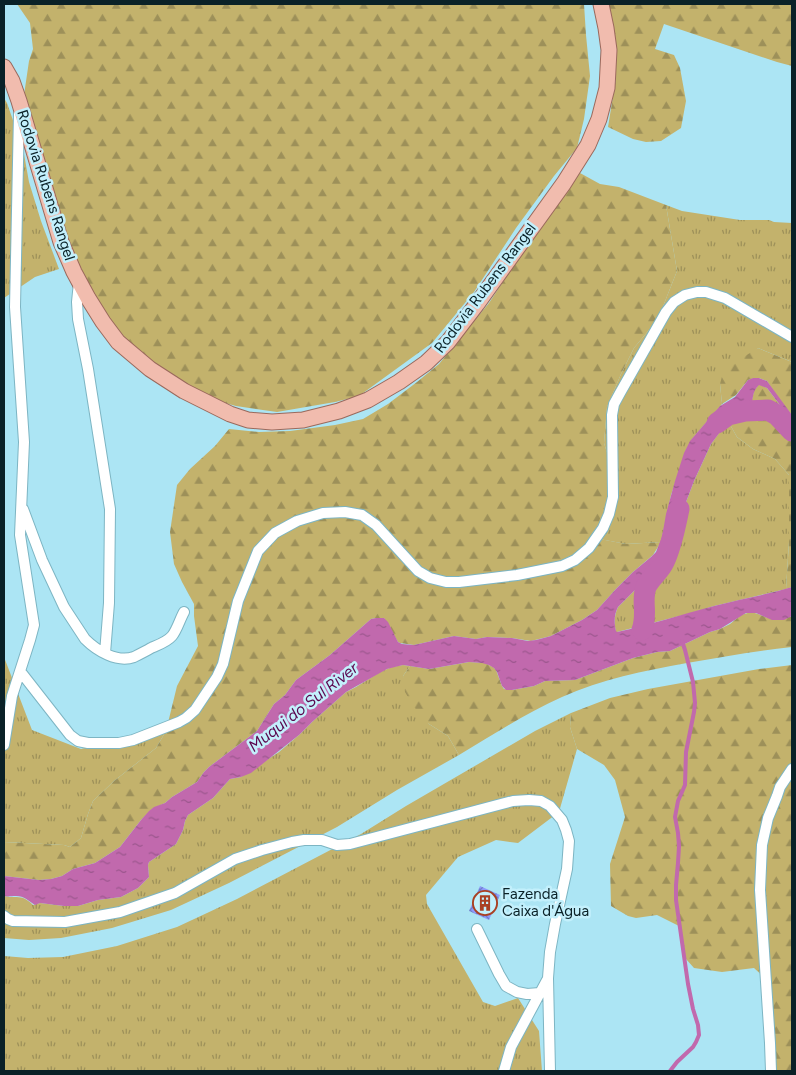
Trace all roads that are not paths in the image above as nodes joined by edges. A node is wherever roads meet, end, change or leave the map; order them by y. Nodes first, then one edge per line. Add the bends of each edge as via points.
1 (602, 4) edge
2 (4, 67) edge
3 (19, 101) junction
4 (79, 281) junction
5 (792, 337) edge
6 (22, 506) junction
7 (184, 612) dead end
8 (105, 653) junction
9 (20, 671) junction
10 (4, 745) edge
11 (792, 769) edge
12 (4, 916) edge
13 (477, 929) dead end
14 (548, 978) junction
15 (540, 993) junction
16 (504, 1071) edge
17 (550, 1071) edge
18 (770, 1071) edge

1 - 4 main road, Rodovia Rubens Rangel via 609,50 607,88 599,120 588,145 448,342 426,363 368,400 303,420 272,422 248,420 230,414 184,391 150,369 118,342
2 - 3 main road, Rodovia Rubens Rangel
3 - 4 main road, Rodovia Rubens Rangel via 61,242
3 - 6 street via 15,307 24,442
4 - 8 street via 78,319 110,508
5 - 9 street via 724,298 706,292 685,295 674,302 614,404 613,497 606,521 589,548 562,566 517,575 446,582 418,571 376,525 362,515 323,513 297,520 275,533 258,551 238,601 223,664 195,710 179,722 119,743 78,741
6 - 8 street via 64,607 85,639
6 - 9 street via 20,535 34,625
7 - 8 street via 167,640 134,657 118,658
9 - 10 street via 12,696
11 - 18 street via 780,787 762,844 760,890
12 - 14 street via 14,921 65,922 120,912 175,893 236,859 292,842 322,840 337,845 350,844 513,801 529,800 550,806 562,820 569,841
13 - 15 street via 506,986 517,992
14 - 15 street
14 - 17 street
15 - 16 street via 511,1047

